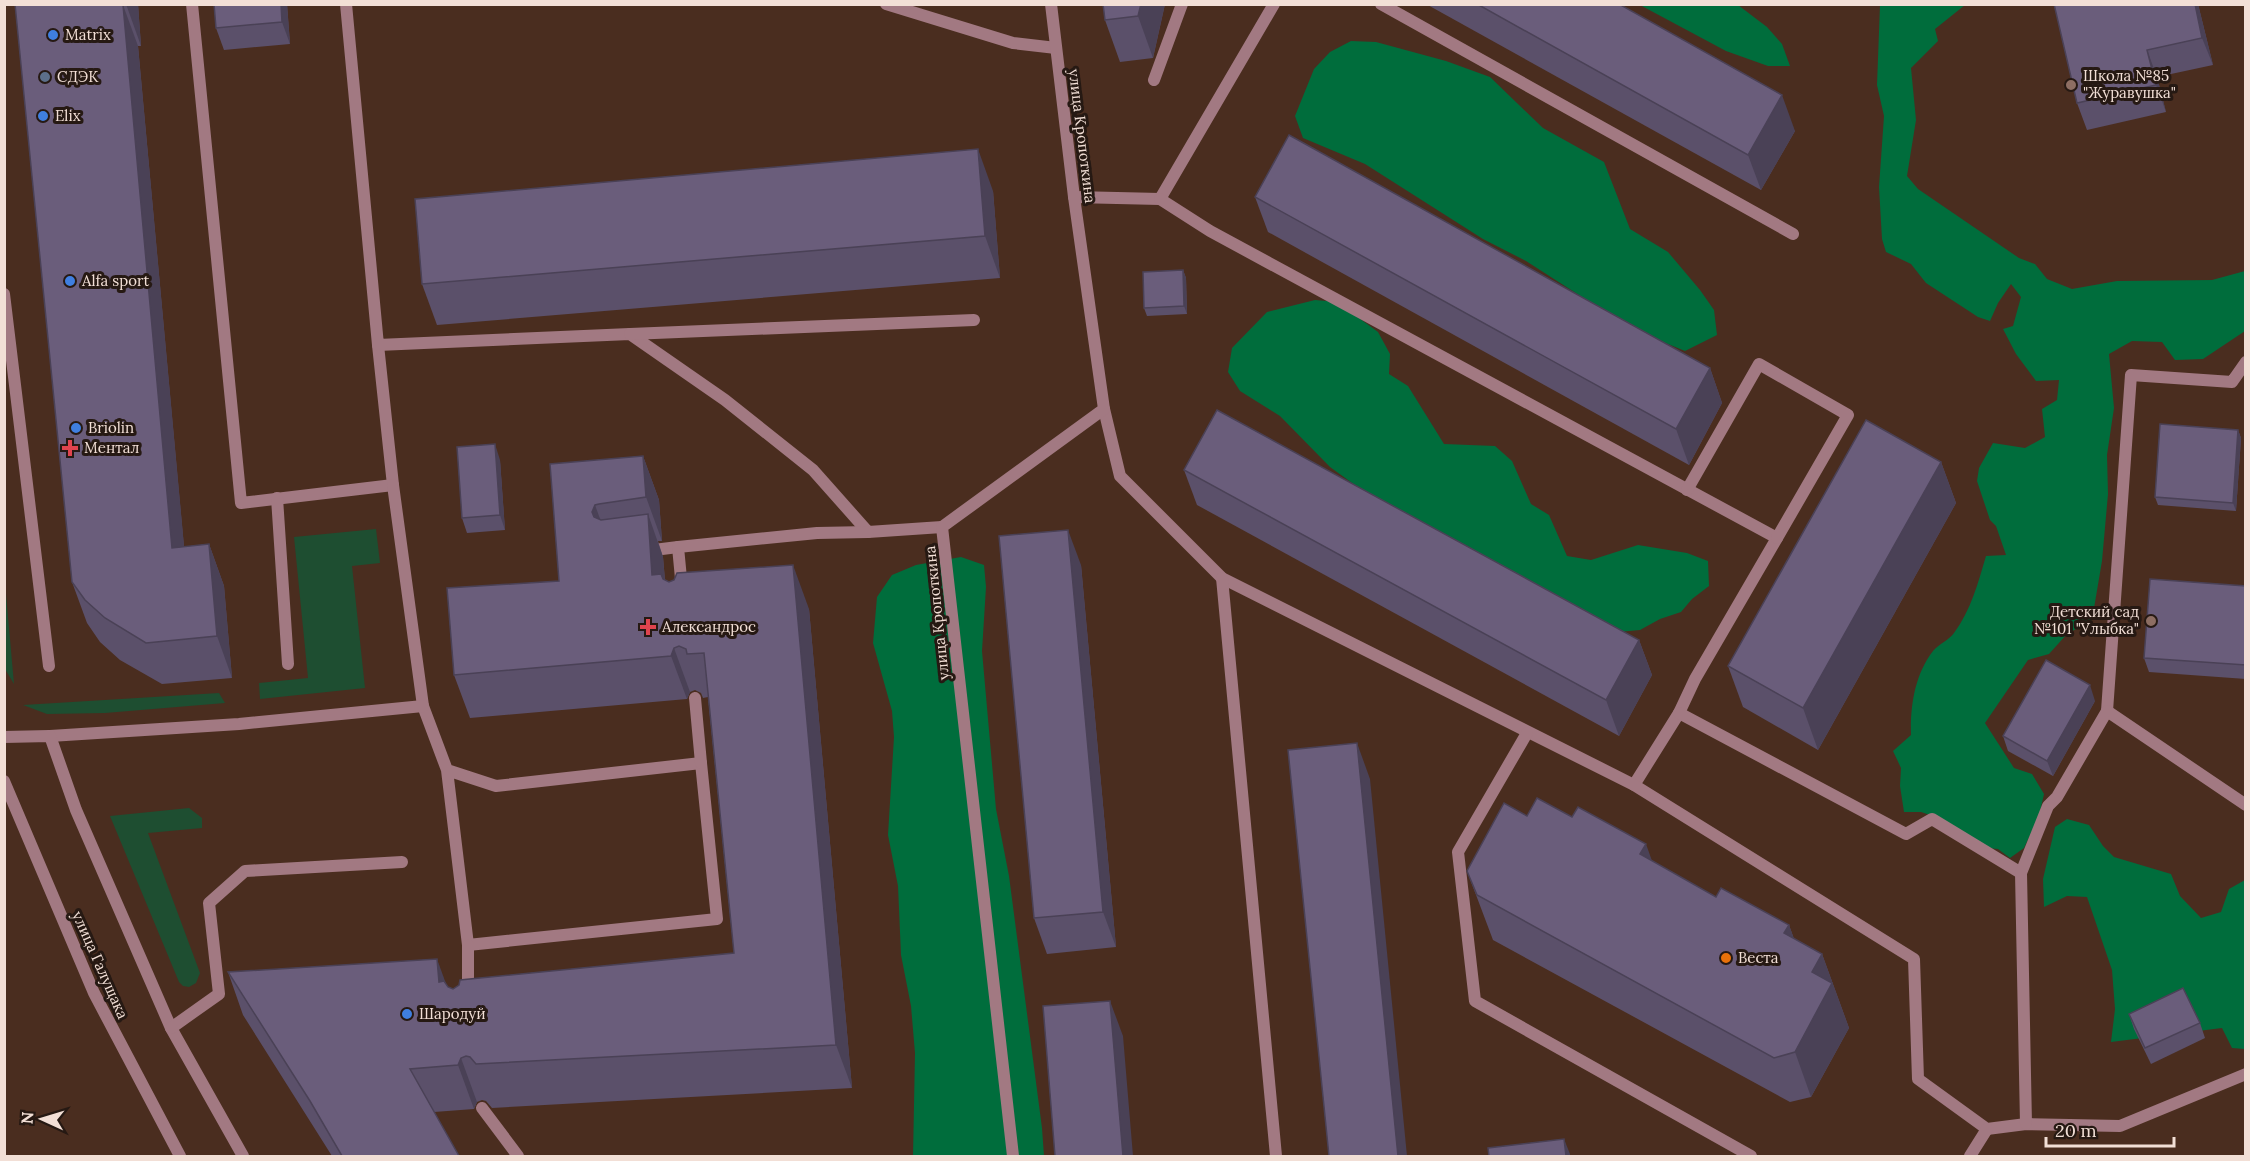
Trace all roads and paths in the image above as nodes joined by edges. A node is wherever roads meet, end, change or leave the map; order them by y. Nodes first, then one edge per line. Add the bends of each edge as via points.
1 (192, 4) edge
2 (346, 4) edge
3 (886, 4) edge
4 (1052, 4) edge
5 (1182, 4) edge
6 (1274, 4) edge
7 (1381, 4) edge
8 (1056, 48) junction
9 (1154, 80) dead end
10 (1074, 197) junction
11 (1160, 199) junction
12 (1794, 234) dead end
13 (4, 294) edge
14 (974, 320) dead end
15 (630, 334) junction
16 (378, 345) junction
17 (2246, 362) edge
18 (1104, 409) junction
19 (393, 485) junction
20 (1687, 490) junction
21 (276, 498) junction
22 (942, 527) junction
23 (868, 532) junction
24 (1777, 538) junction
25 (678, 547) junction
26 (636, 553) edge
27 (1222, 578) junction
28 (684, 605) edge
29 (288, 664) dead end
30 (49, 666) dead end
31 (695, 699) edge
32 (423, 706) junction
33 (2108, 711) junction
34 (1679, 713) junction
35 (1527, 733) junction
36 (50, 736) junction
37 (4, 737) edge
38 (701, 763) junction
39 (447, 770) junction
40 (4, 781) edge
41 (1634, 785) junction
42 (2246, 805) edge
43 (402, 862) dead end
44 (2021, 873) junction
45 (468, 945) junction
46 (468, 1012) edge
47 (171, 1028) junction
48 (2246, 1074) edge
49 (482, 1108) edge
50 (2026, 1124) junction
51 (1987, 1129) junction
52 (180, 1156) edge
53 (243, 1156) edge
54 (518, 1156) edge
55 (1013, 1156) edge
56 (1276, 1156) edge
57 (1751, 1156) edge
58 (1970, 1156) edge

1 - 21 street via 241,502
2 - 16 street
3 - 8 street via 1013,43
4 - 8 street, улица Кропоткина
5 - 9 street
6 - 11 street
7 - 12 street
8 - 10 street, улица Кропоткина
10 - 11 street
10 - 18 street, улица Кропоткина
11 - 20 street via 1210,231
13 - 30 street
14 - 15 street
15 - 16 street
15 - 23 street via 725,400 813,470
16 - 19 street
17 - 33 street via 2232,382 2131,375
18 - 22 street, улица Кропоткина
18 - 27 street via 1120,476
19 - 21 street
19 - 32 street
20 - 24 street
20 - 24 street via 1759,364 1848,416
21 - 29 street
22 - 23 street
22 - 55 street, улица Кропоткина
23 - 25 street via 817,533
24 - 34 street
25 - 26 street
25 - 28 street
27 - 35 street
27 - 56 street
31 - 38 street
32 - 36 street via 239,724
32 - 39 street
33 - 42 street
33 - 44 street via 2048,806
34 - 41 street
34 - 44 street via 1906,834 1932,819
35 - 41 street
35 - 57 street via 1458,852 1475,1001
36 - 37 street
36 - 47 street via 76,810
38 - 39 street via 496,786
38 - 45 street via 717,920
39 - 45 street
40 - 52 street, улица Галущака via 94,993
41 - 51 street via 1914,958 1918,1079
43 - 47 street via 246,871 209,903 219,994
44 - 50 street
45 - 46 street
47 - 53 street
48 - 50 street via 2121,1126
49 - 54 street
50 - 51 street
51 - 58 street

